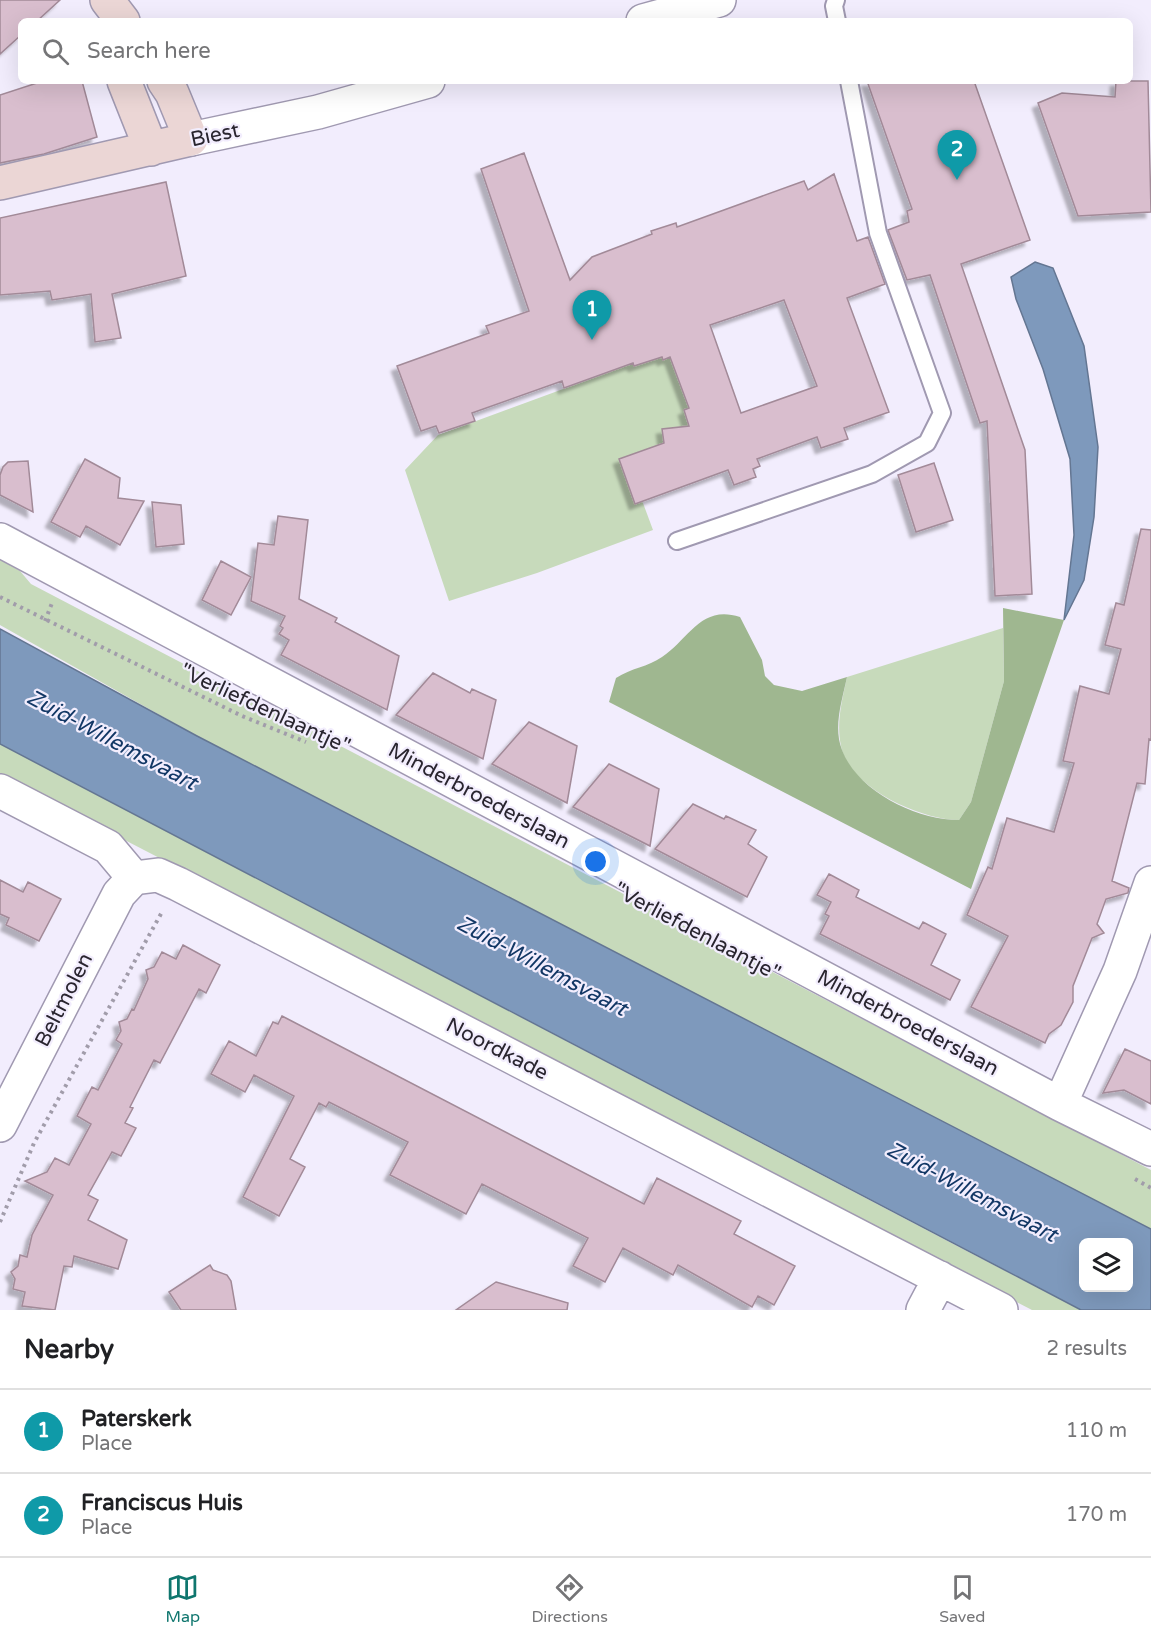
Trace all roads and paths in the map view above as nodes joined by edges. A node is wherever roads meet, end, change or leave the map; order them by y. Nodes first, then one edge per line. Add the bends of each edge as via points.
1 (106, 0) edge
2 (719, 0) edge
3 (836, 0) edge
4 (106, 18) edge
5 (121, 18) edge
6 (655, 18) edge
7 (836, 18) edge
8 (125, 84) edge
9 (166, 84) edge
10 (417, 84) edge
11 (850, 84) edge
12 (191, 139) junction
13 (151, 149) junction
14 (0, 183) edge
15 (0, 540) edge
16 (677, 542) dead end
17 (0, 597) edge
18 (312, 744) dead end
19 (0, 791) edge
20 (134, 878) junction
21 (1151, 883) edge
22 (178, 884) junction
23 (1060, 1104) junction
24 (0, 1125) edge
25 (1151, 1149) edge
26 (1130, 1177) dead end
27 (1151, 1188) edge
28 (0, 1222) edge
29 (940, 1278) junction
30 (923, 1310) edge
31 (1001, 1310) edge

1 - 4 street
1 - 5 street
2 - 6 street
3 - 7 lane
8 - 13 street
9 - 12 street
10 - 12 street, Biest via 318,112
11 - 16 lane via 878,233 942,413 927,443 872,474
12 - 13 street, Biest
13 - 14 street, Biest
15 - 23 street, Minderbroederslaan
17 - 18 path, "Verliefdenlaantje" via 242,716
19 - 20 street via 108,848
20 - 22 street, Noordkade via 158,875
20 - 24 street, Beltmolen via 119,894
21 - 23 street via 1120,971
22 - 28 path via 34,1143
22 - 29 street, Noordkade
23 - 25 street, Minderbroederslaan
26 - 27 path
29 - 30 street
29 - 31 street, Noordkade

